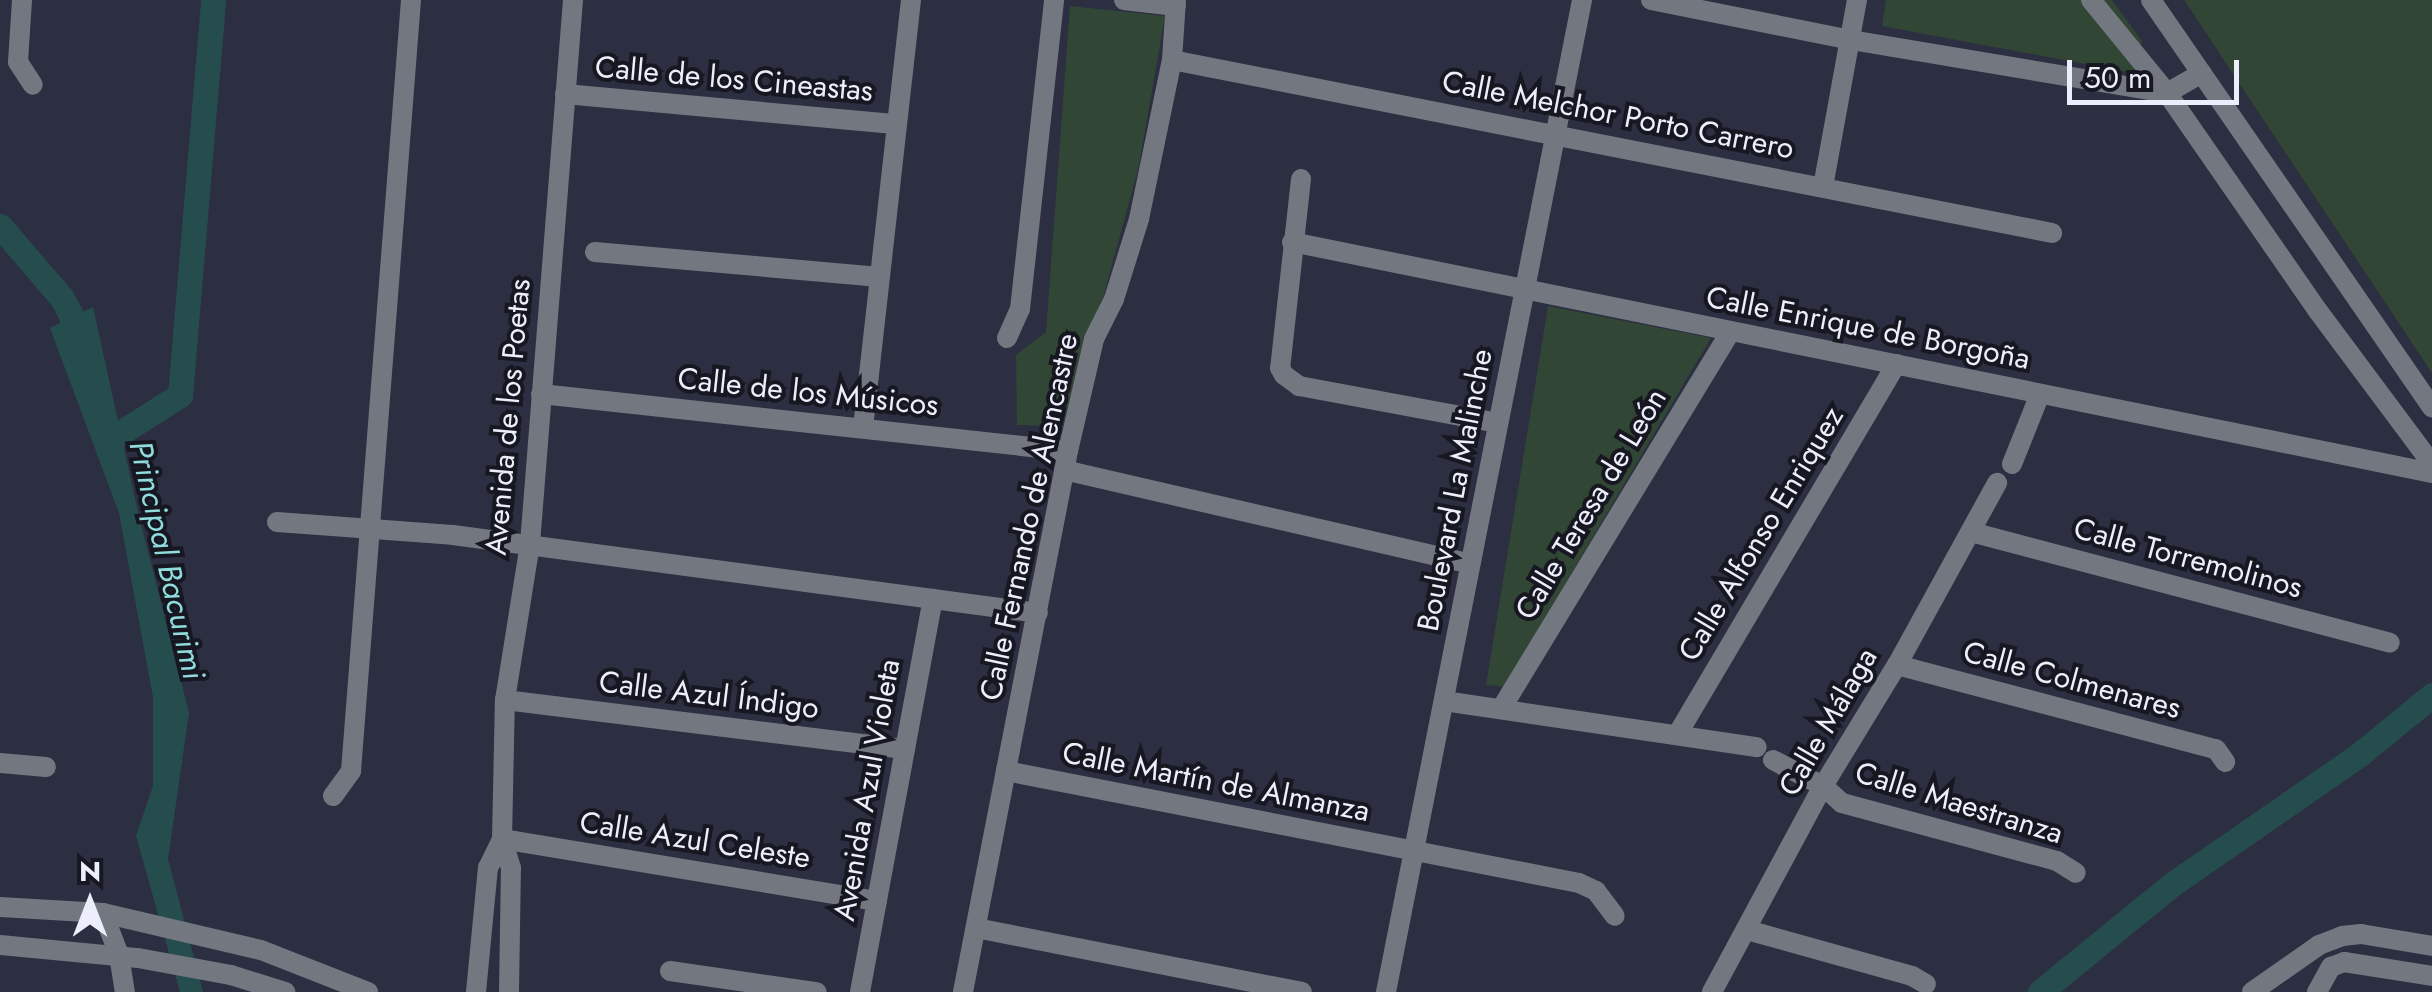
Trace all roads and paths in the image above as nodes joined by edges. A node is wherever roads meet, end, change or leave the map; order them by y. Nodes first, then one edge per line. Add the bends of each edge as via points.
1 (22, 0) edge
2 (411, 0) edge
3 (573, 0) edge
4 (911, 0) edge
5 (1054, 0) edge
6 (1124, 0) edge
7 (1582, 0) edge
8 (1651, 0) edge
9 (1856, 0) edge
10 (2091, 0) edge
11 (2151, 0) edge
12 (1176, 3) edge
13 (1851, 40) junction
14 (1172, 60) junction
15 (2202, 73) junction
16 (33, 85) dead end
17 (2167, 92) junction
18 (565, 94) junction
19 (897, 124) junction
20 (1556, 132) junction
21 (1301, 179) dead end
22 (1823, 187) junction
23 (2052, 233) dead end
24 (1292, 242) junction
25 (595, 252) dead end
26 (880, 277) junction
27 (1525, 289) junction
28 (1731, 331) junction
29 (1007, 338) dead end
30 (1896, 364) junction
31 (542, 394) junction
32 (2040, 394) junction
33 (2432, 408) edge
34 (1498, 423) junction
35 (864, 428) junction
36 (1066, 461) junction
37 (2012, 464) dead end
38 (2432, 464) edge
39 (2432, 473) edge
40 (1997, 482) dead end
41 (277, 522) dead end
42 (374, 527) junction
43 (1971, 532) junction
44 (530, 544) junction
45 (1470, 564) junction
46 (933, 599) junction
47 (1038, 613) junction
48 (2390, 643) dead end
49 (1896, 665) junction
50 (506, 700) junction
51 (1444, 701) junction
52 (1501, 709) junction
53 (1677, 735) junction
54 (905, 749) junction
55 (2225, 762) dead end
56 (0, 763) edge
57 (46, 767) dead end
58 (1006, 771) junction
59 (1822, 786) junction
60 (333, 796) dead end
61 (502, 839) junction
62 (1414, 852) junction
63 (2076, 872) dead end
64 (878, 901) junction
65 (0, 907) edge
66 (103, 913) junction
67 (1615, 916) dead end
68 (976, 928) junction
69 (1747, 930) junction
70 (0, 945) edge
71 (2319, 945) junction
72 (2432, 946) edge
73 (129, 956) junction
74 (2331, 967) junction
75 (670, 971) dead end
76 (2432, 976) edge
77 (1926, 984) dead end
78 (125, 992) edge
79 (285, 992) edge
80 (368, 992) edge
81 (476, 992) edge
82 (509, 992) edge
83 (816, 992) edge
84 (860, 992) edge
85 (963, 992) edge
86 (1302, 992) edge
87 (1386, 992) edge
88 (1712, 992) edge
89 (2252, 992) edge
90 (2317, 992) edge

1 - 16 street via 18,62
2 - 42 street
3 - 18 street, Avenida de los Poetas
4 - 19 street
5 - 29 street via 1020,309
6 - 12 street
7 - 20 street, Boulevard La Malinche
8 - 13 street
9 - 13 street
10 - 17 street
11 - 15 street
12 - 14 street, Calle Fernando de Alencastre
13 - 17 street
13 - 22 street
14 - 20 street, Calle Melchor Porto Carrero
14 - 36 street, Calle Fernando de Alencastre via 1139,219 1094,339
15 - 17 street
15 - 33 street
17 - 38 street
18 - 19 street, Calle de los Cineastas
18 - 31 street, Avenida de los Poetas
19 - 26 street
20 - 22 street, Calle Melchor Porto Carrero
20 - 27 street, Boulevard La Malinche
21 - 24 street
22 - 23 street, Calle Melchor Porto Carrero
24 - 27 street, Calle Enrique de Borgoña
24 - 34 street via 1284,374 1299,386
25 - 26 street
26 - 35 street
27 - 28 street, Calle Enrique de Borgoña
27 - 34 street, Boulevard La Malinche
28 - 30 street, Calle Enrique de Borgoña
28 - 52 street, Calle Teresa de León
30 - 32 street, Calle Enrique de Borgoña
30 - 53 street, Calle Alfonso Enriquez
31 - 35 street, Calle de los Músicos
31 - 44 street, Avenida de los Poetas
32 - 37 street
32 - 39 street, Calle Enrique de Borgoña
34 - 45 street, Boulevard La Malinche
35 - 36 street, Calle de los Músicos
36 - 45 street, Calle de los Músicos
36 - 47 street, Calle Fernando de Alencastre
40 - 43 street, Calle Málaga
41 - 42 street
42 - 44 street
42 - 60 street via 351,772
43 - 48 street, Calle Torremolinos
43 - 49 street, Calle Málaga
44 - 46 street
44 - 50 street, Avenida de los Poetas
45 - 51 street, Boulevard La Malinche
46 - 47 street
46 - 54 street, Avenida Azul Violeta
47 - 58 street, Calle Fernando de Alencastre
49 - 55 street, Calle Colmenares via 2216,748
49 - 59 street, Calle Málaga
50 - 54 street, Calle Azul Índigo
50 - 61 street, Avenida de los Poetas
51 - 52 street, Calle Maestranza
51 - 62 street, Boulevard La Malinche
52 - 53 street, Calle Maestranza
53 - 59 street, Calle Maestranza via 1765,754
54 - 64 street, Avenida Azul Violeta
56 - 57 street
58 - 62 street, Calle Martín de Almanza
58 - 68 street, Calle Fernando de Alencastre
59 - 63 street, Calle Maestranza via 1842,803
59 - 69 street, Calle Málaga
61 - 64 street, Calle Azul Celeste
61 - 81 street, Avenida de los Poetas via 488,868
61 - 82 street, Avenida de los Poetas via 512,868
62 - 67 street, Calle Martín de Almanza via 1579,883 1596,890
62 - 87 street, Boulevard La Malinche
64 - 84 street, Avenida Azul Violeta
65 - 66 street
66 - 73 street
66 - 80 street via 261,950
68 - 85 street, Calle Fernando de Alencastre
68 - 86 street
69 - 77 street
69 - 88 street, Calle Málaga
70 - 73 street
71 - 72 street via 2361,934
71 - 74 street
71 - 89 street
73 - 78 street
73 - 79 street
74 - 76 street via 2361,962
74 - 90 street
75 - 83 street

